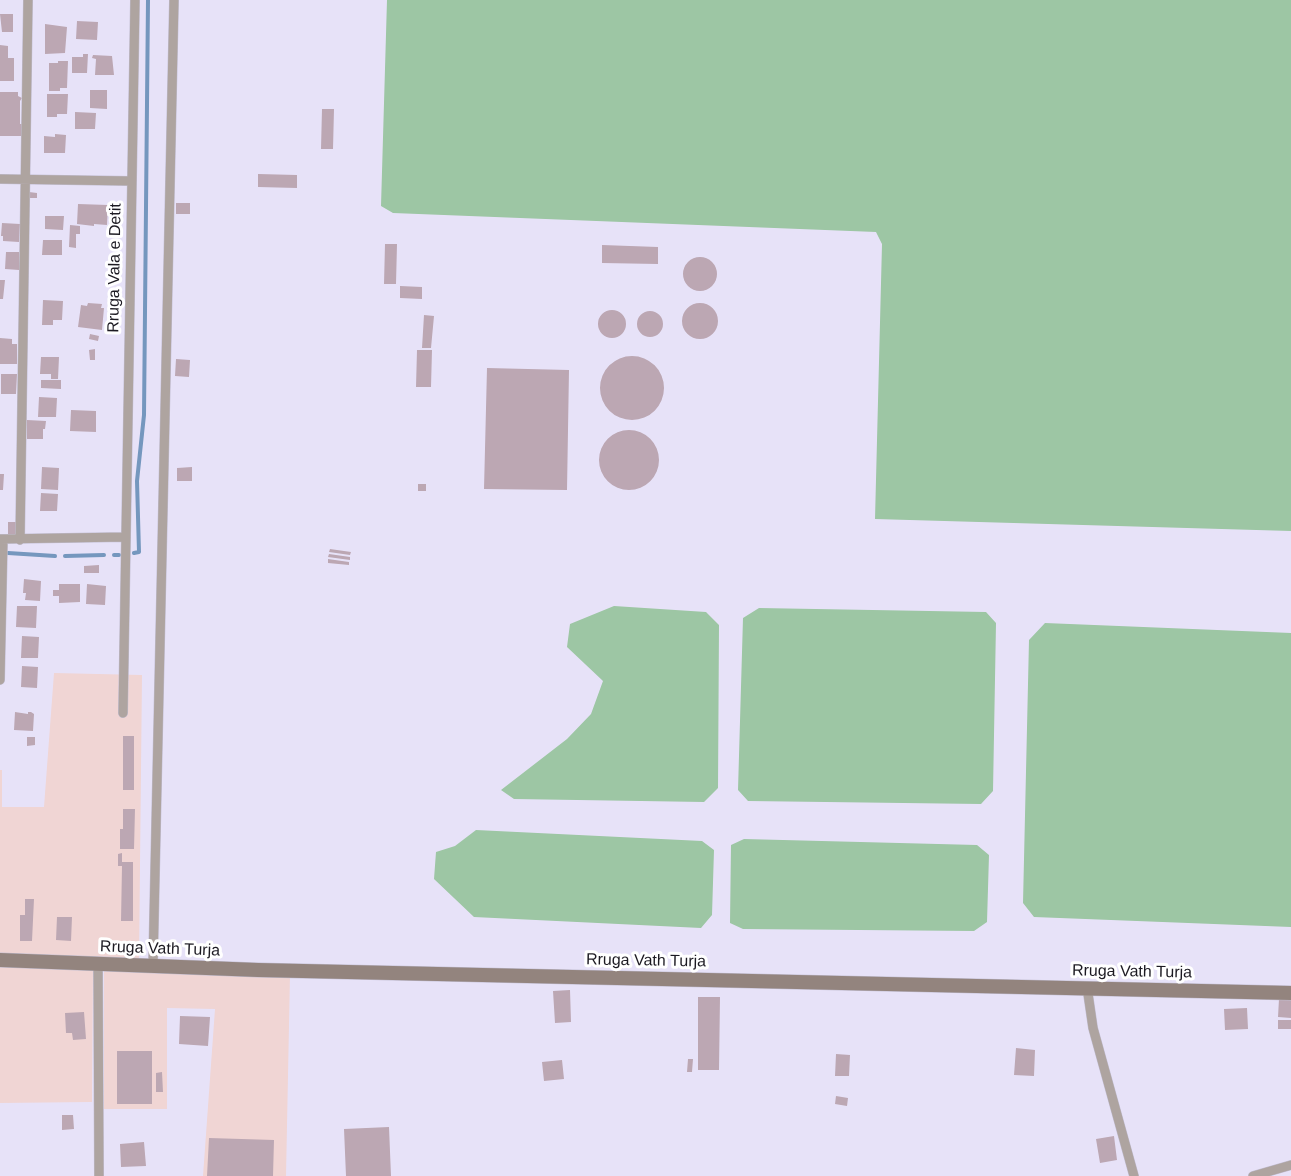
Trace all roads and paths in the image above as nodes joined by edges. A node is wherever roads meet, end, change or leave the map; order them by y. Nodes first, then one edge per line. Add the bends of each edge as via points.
1 (28, 0) edge
2 (135, 0) edge
3 (174, 0) edge
4 (0, 179) edge
5 (25, 180) junction
6 (131, 181) junction
7 (126, 537) junction
8 (1, 539) edge
9 (20, 540) junction
10 (0, 680) edge
11 (123, 713) dead end
12 (0, 960) edge
13 (98, 963) junction
14 (153, 965) junction
15 (1087, 987) junction
16 (1291, 993) edge
17 (1291, 1165) edge
18 (99, 1176) edge
19 (1134, 1176) edge
20 (1253, 1176) edge

1 - 5 street
2 - 6 street, Rruga Vala e Detit
3 - 14 street
4 - 5 street
5 - 6 street
5 - 9 street
6 - 7 street, Rruga Vala e Detit
7 - 9 street
7 - 11 street, Rruga Vala e Detit
8 - 9 street
8 - 10 street
12 - 13 street, Rruga Vath Turja
13 - 14 street, Rruga Vath Turja
13 - 18 street
14 - 15 street, Rruga Vath Turja
15 - 16 street, Rruga Vath Turja
15 - 19 street via 1093,1028
17 - 20 street

